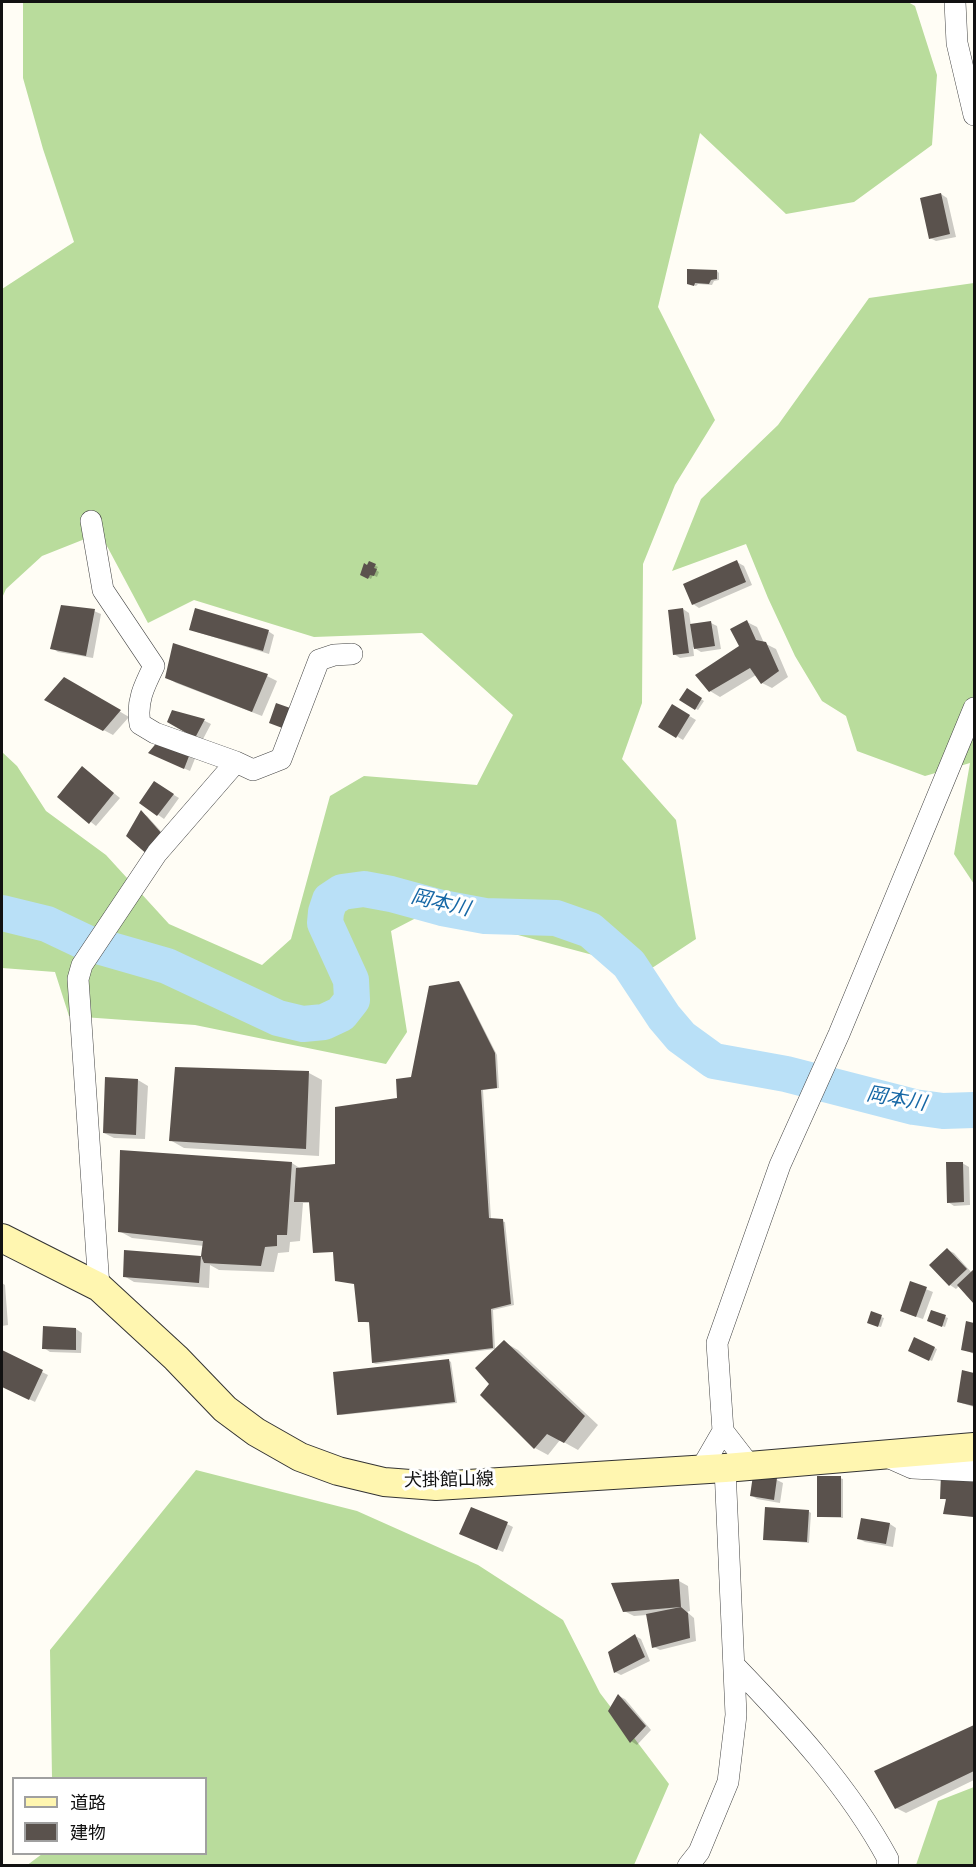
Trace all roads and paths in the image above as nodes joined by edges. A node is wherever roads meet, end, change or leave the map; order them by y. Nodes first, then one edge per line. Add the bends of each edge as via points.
1 (955, 2) edge
2 (975, 115) edge
3 (91, 521) dead end
4 (352, 654) dead end
5 (975, 708) edge
6 (236, 762) junction
7 (2, 1238) edge
8 (99, 1287) junction
9 (723, 1431) junction
10 (975, 1447) edge
11 (884, 1455) junction
12 (725, 1467) junction
13 (975, 1471) edge
14 (735, 1666) junction
15 (688, 1866) edge
16 (887, 1866) edge

1 - 2 street via 957,44
3 - 6 street via 103,590 154,666 141,693 137,711 140,724
4 - 6 street via 319,660 281,759 253,770
5 - 9 street via 780,1165 717,1342
6 - 8 street via 157,854 82,965 78,980
7 - 8 main road, 犬掛館山線
8 - 12 main road, 犬掛館山線 via 225,1409 300,1457 338,1471 384,1482 436,1486
9 - 12 street
9 - 12 street
10 - 11 main road, 犬掛館山線
11 - 12 main road, 犬掛館山線
11 - 13 street via 912,1468
12 - 14 street
14 - 15 street via 736,1714 728,1782 699,1852
14 - 16 street via 780,1713 856,1806 888,1859

